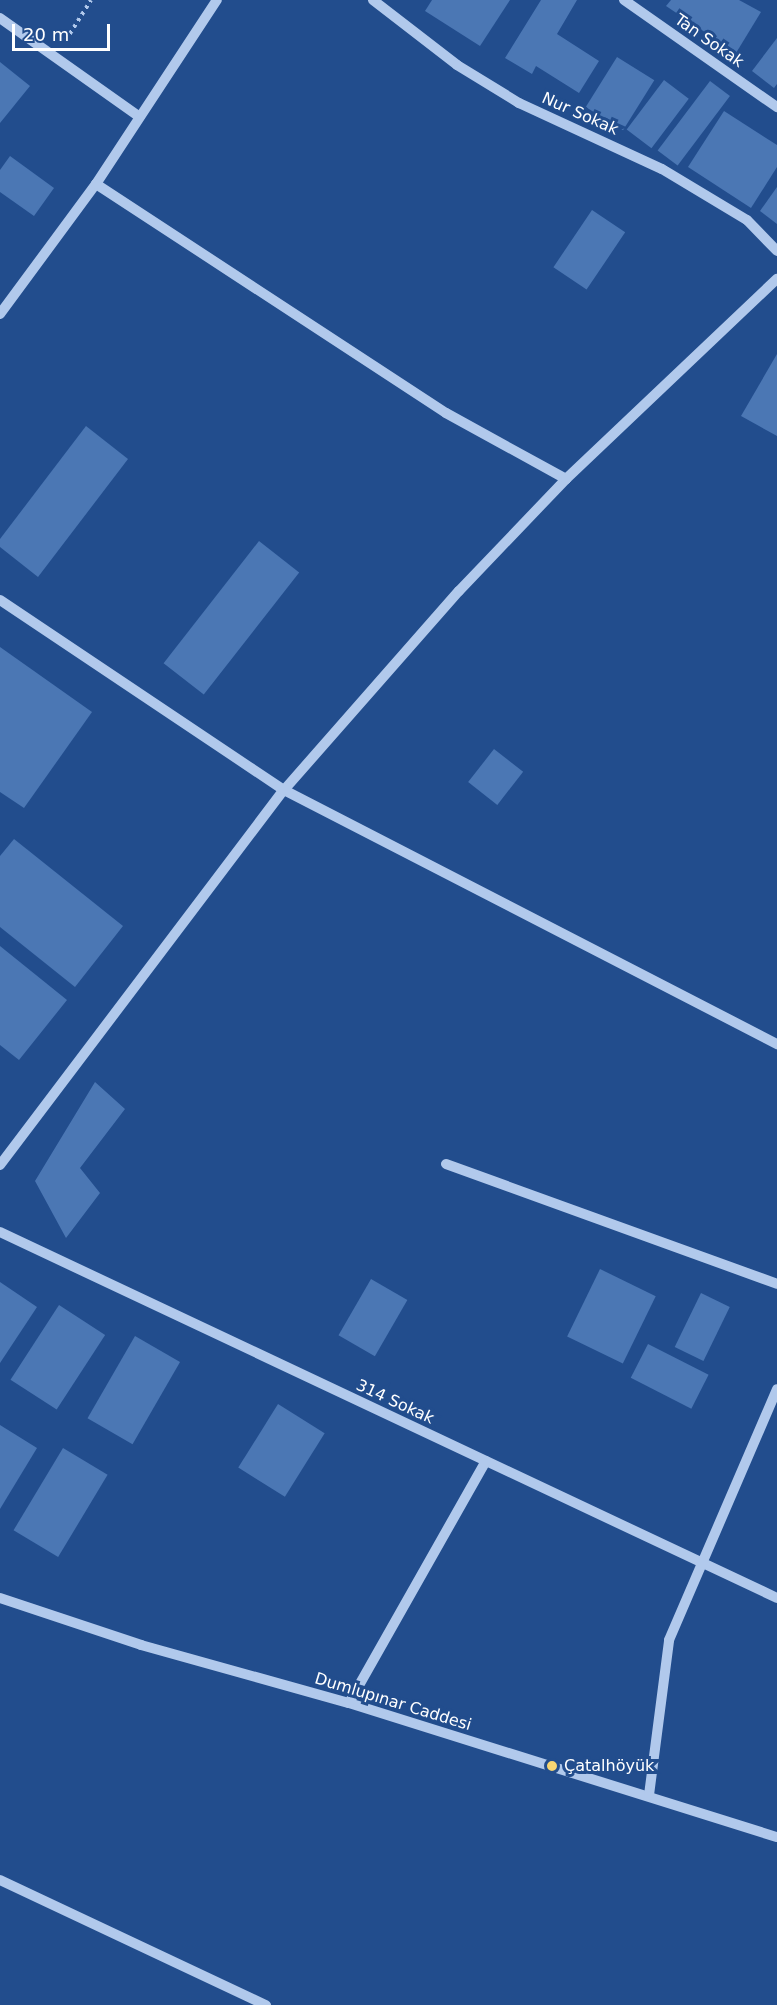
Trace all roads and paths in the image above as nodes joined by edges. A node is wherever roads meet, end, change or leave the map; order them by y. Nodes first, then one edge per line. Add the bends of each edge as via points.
1 (91, 0) edge
2 (217, 0) edge
3 (373, 0) edge
4 (624, 0) edge
5 (0, 18) edge
6 (55, 57) junction
7 (777, 107) edge
8 (140, 117) junction
9 (96, 183) junction
10 (777, 251) edge
11 (777, 279) edge
12 (0, 314) edge
13 (566, 479) junction
14 (0, 600) edge
15 (284, 790) junction
16 (777, 1044) edge
17 (446, 1164) dead end
18 (0, 1165) edge
19 (0, 1232) edge
20 (777, 1284) edge
21 (777, 1389) edge
22 (486, 1461) junction
23 (705, 1563) junction
24 (0, 1598) edge
25 (777, 1598) edge
26 (349, 1703) junction
27 (649, 1795) junction
28 (777, 1837) edge
29 (0, 1880) edge
30 (266, 2005) edge

1 - 6 path
2 - 8 street
3 - 10 street, Nur Sokak via 474,76 519,103 662,169 747,220
4 - 7 street, Tan Sokak
5 - 6 street
6 - 8 street
8 - 9 street
9 - 12 street
9 - 13 street via 446,412
11 - 13 street
13 - 15 street via 459,591
14 - 15 street
15 - 16 street
15 - 18 street
17 - 20 street
19 - 22 street, 314 Sokak
21 - 23 street
22 - 23 street, 314 Sokak
22 - 26 street
23 - 25 street, 314 Sokak
23 - 27 street via 669,1640
24 - 26 street, Dumlupınar Caddesi via 141,1645
26 - 27 street, Dumlupınar Caddesi
27 - 28 street, Dumlupınar Caddesi
29 - 30 street

